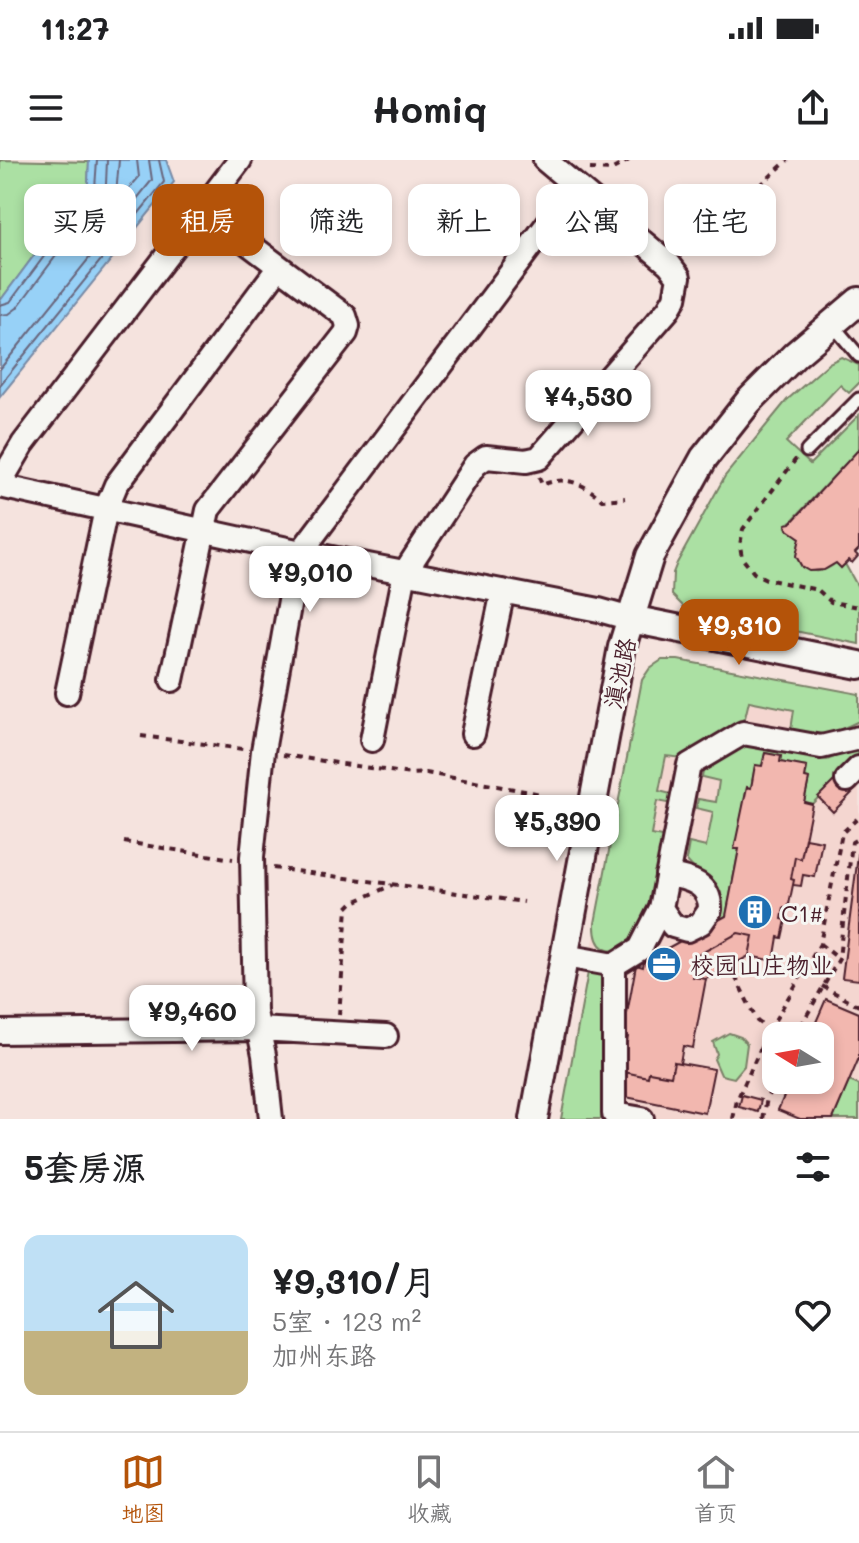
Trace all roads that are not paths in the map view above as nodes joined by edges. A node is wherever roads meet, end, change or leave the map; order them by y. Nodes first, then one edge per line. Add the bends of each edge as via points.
1 (240, 160) edge
2 (545, 160) edge
3 (580, 177) junction
4 (221, 184) edge
5 (166, 256) edge
6 (264, 256) edge
7 (279, 267) junction
8 (859, 301) edge
9 (831, 324) junction
10 (859, 356) edge
11 (859, 399) edge
12 (807, 451) road end
13 (0, 485) edge
14 (106, 509) junction
15 (202, 530) junction
16 (301, 552) junction
17 (405, 572) junction
18 (503, 591) junction
19 (631, 619) junction
20 (859, 665) edge
21 (172, 680) dead end
22 (67, 693) dead end
23 (473, 734) dead end
24 (859, 738) edge
25 (372, 740) dead end
26 (667, 875) junction
27 (661, 908) junction
28 (565, 956) junction
29 (614, 965) junction
30 (258, 1029) junction
31 (0, 1032) edge
32 (386, 1036) dead end
33 (271, 1119) edge
34 (534, 1119) edge
35 (642, 1119) edge

1 - 4 street
2 - 3 street
3 - 16 street
3 - 17 street via 669,264 679,277 675,298 544,453 535,459 491,456 475,465
5 - 13 street via 23,444
6 - 7 street
7 - 14 street via 116,485
7 - 15 street via 345,316 346,333 208,510
8 - 9 street, 滇池路
9 - 10 lane
9 - 19 street, 滇池路 via 749,401 704,458 650,556
11 - 12 lane
13 - 14 street
14 - 15 street
14 - 22 street
15 - 16 street
15 - 21 street
16 - 17 street
16 - 30 street via 263,751 252,865
17 - 18 street
17 - 25 street
18 - 19 street
18 - 23 street
19 - 20 street
19 - 28 street, 滇池路
24 - 26 street via 821,747 743,733 689,765
26 - 27 street
26 - 27 street via 699,884 710,910 687,930 667,920
27 - 29 street via 640,949
28 - 29 street
28 - 34 street, 滇池路
29 - 35 street via 614,1114
30 - 31 street
30 - 32 street
30 - 33 street

